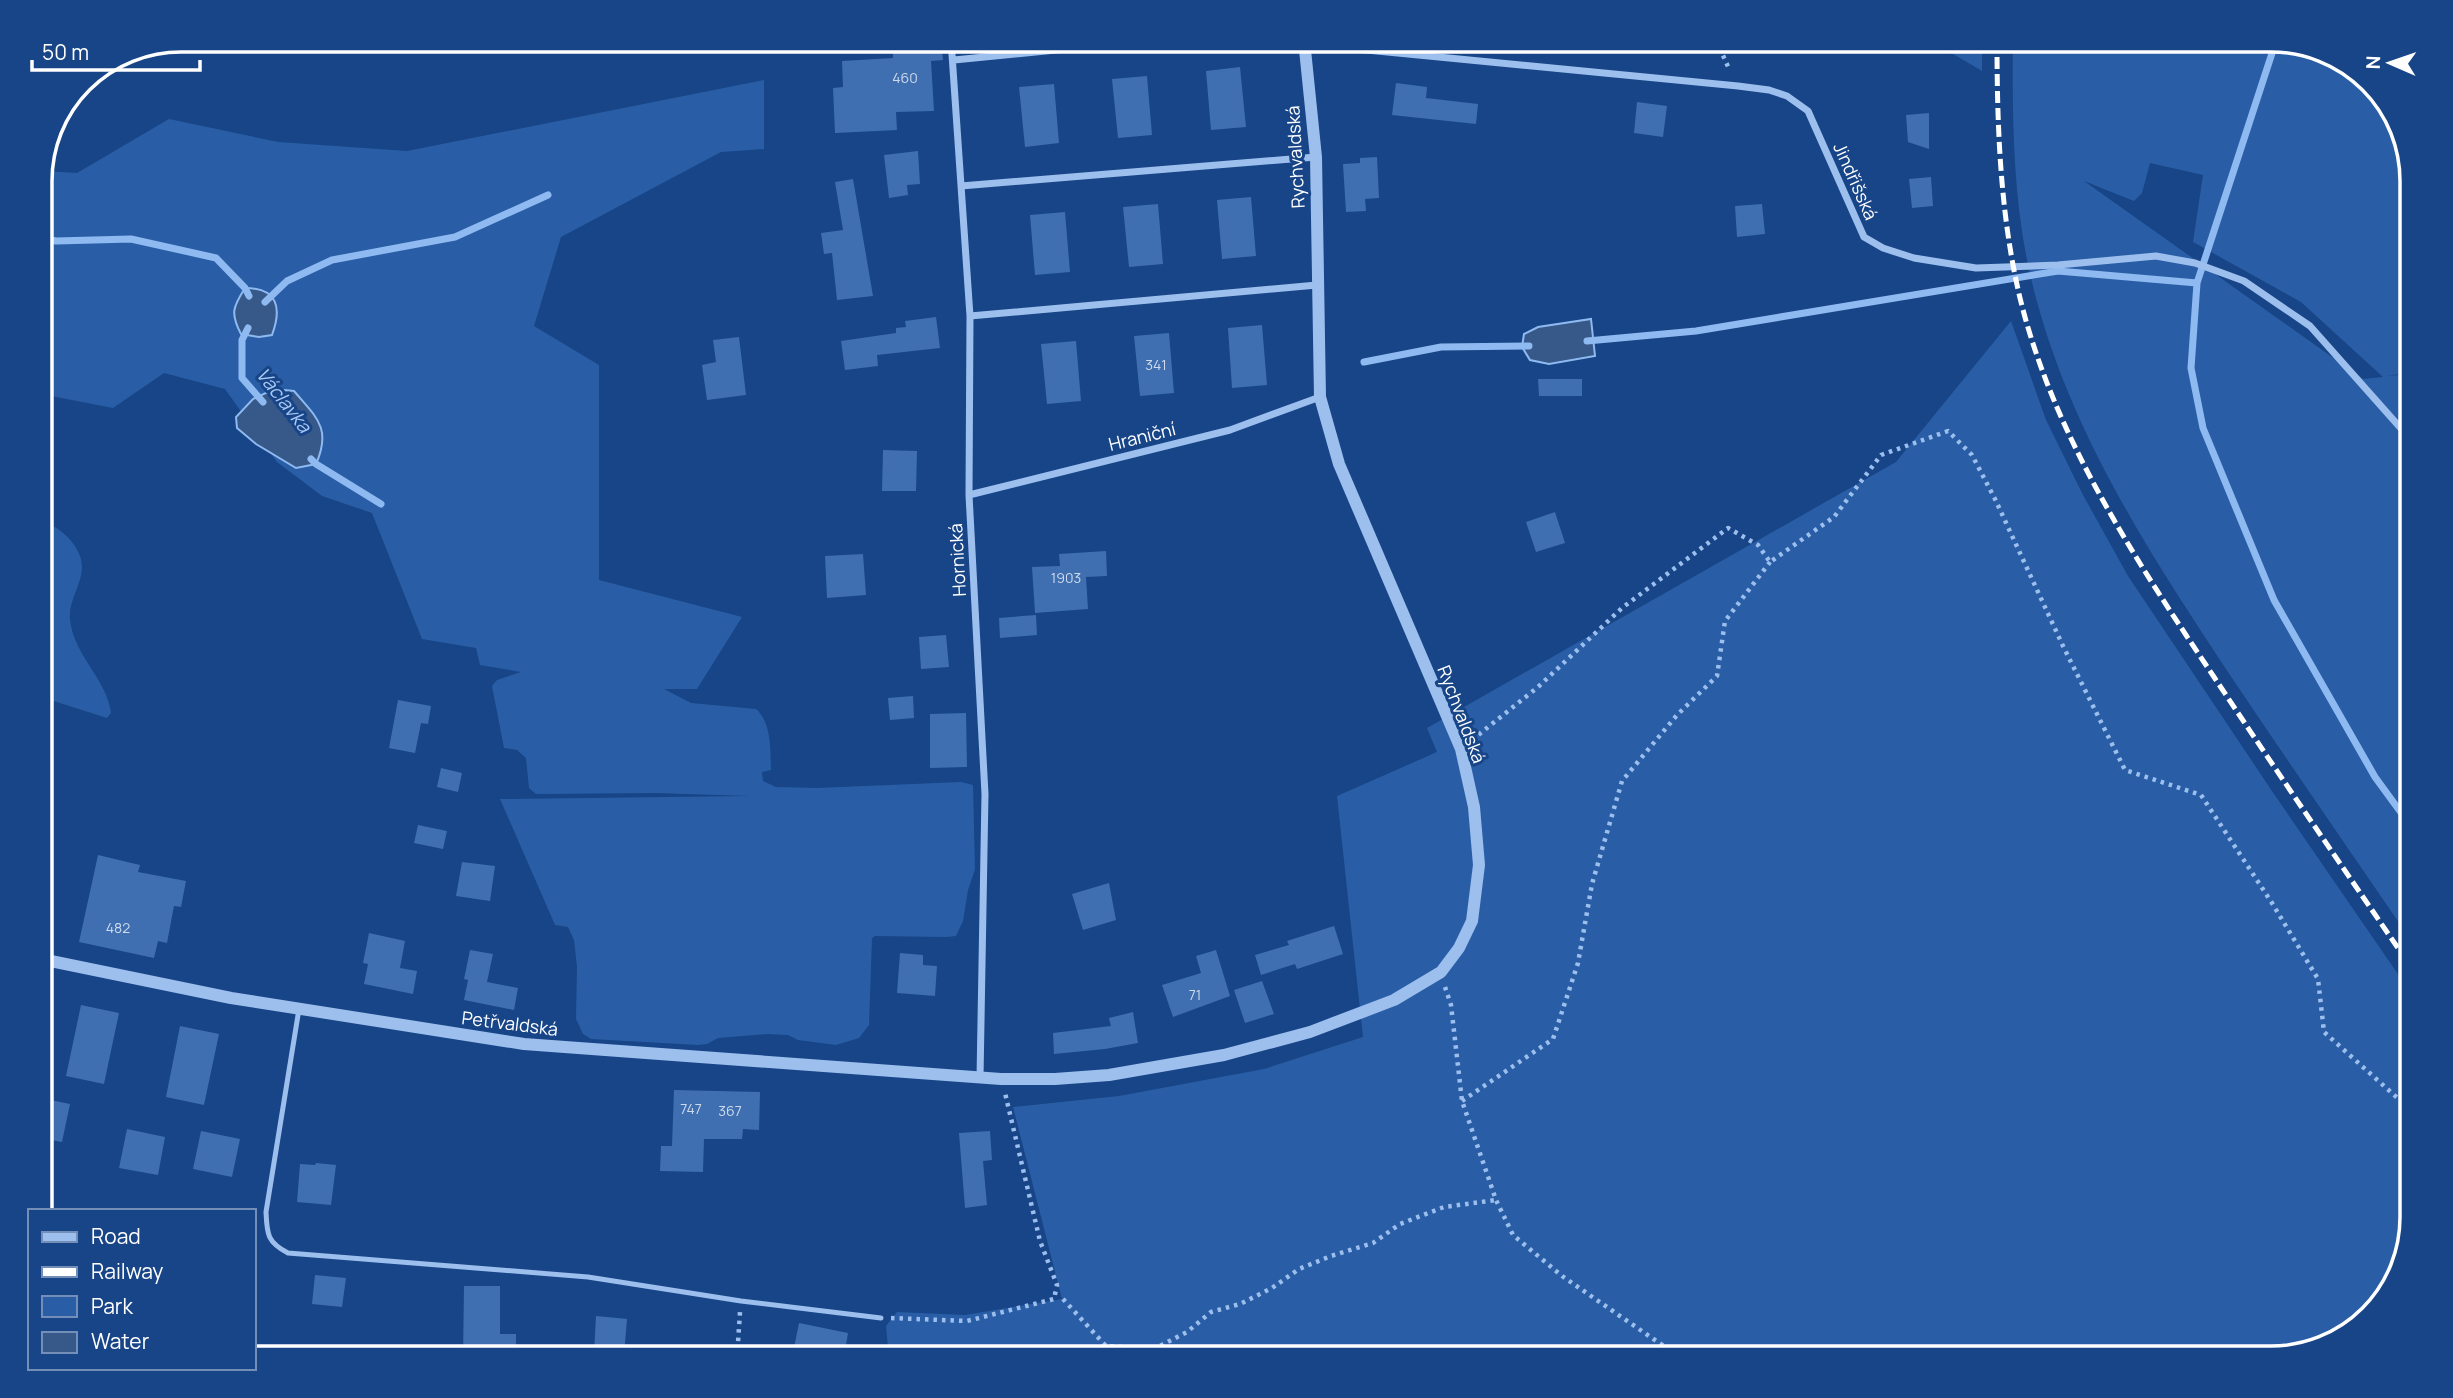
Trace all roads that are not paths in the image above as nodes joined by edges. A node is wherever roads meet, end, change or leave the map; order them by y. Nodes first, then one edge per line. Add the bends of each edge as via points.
1 (1305, 52) edge
2 (1385, 52) edge
3 (953, 53) edge
4 (1029, 53) edge
5 (954, 60) junction
6 (1316, 157) junction
7 (961, 186) junction
8 (1317, 285) junction
9 (970, 316) junction
10 (1320, 397) junction
11 (2400, 427) edge
12 (969, 495) junction
13 (53, 961) edge
14 (299, 1009) junction
15 (980, 1077) junction
16 (881, 1318) road end

1 - 6 street, Rychvaldská
2 - 11 street, Jindřišská via 1738,86 1787,96 1808,111 1864,237 1883,248 1976,268 2156,256 2194,263 2244,281 2310,326
3 - 5 street, Hornická
4 - 5 street
5 - 7 street, Hornická
6 - 7 street
6 - 8 street, Rychvaldská
7 - 9 street, Hornická
8 - 9 street
8 - 10 street, Rychvaldská
9 - 12 street, Hornická
10 - 12 street, Hraniční via 1230,430
10 - 15 street, Rychvaldská via 1339,464 1461,749 1474,807 1479,865 1472,921 1459,948 1441,972 1394,1000 1310,1032 1224,1055 1109,1075
12 - 15 street, Hornická via 985,794
13 - 14 street, Petřvaldská
14 - 15 street, Petřvaldská via 524,1044
14 - 16 lane via 265,1212 267,1235 276,1247 288,1253 588,1278

